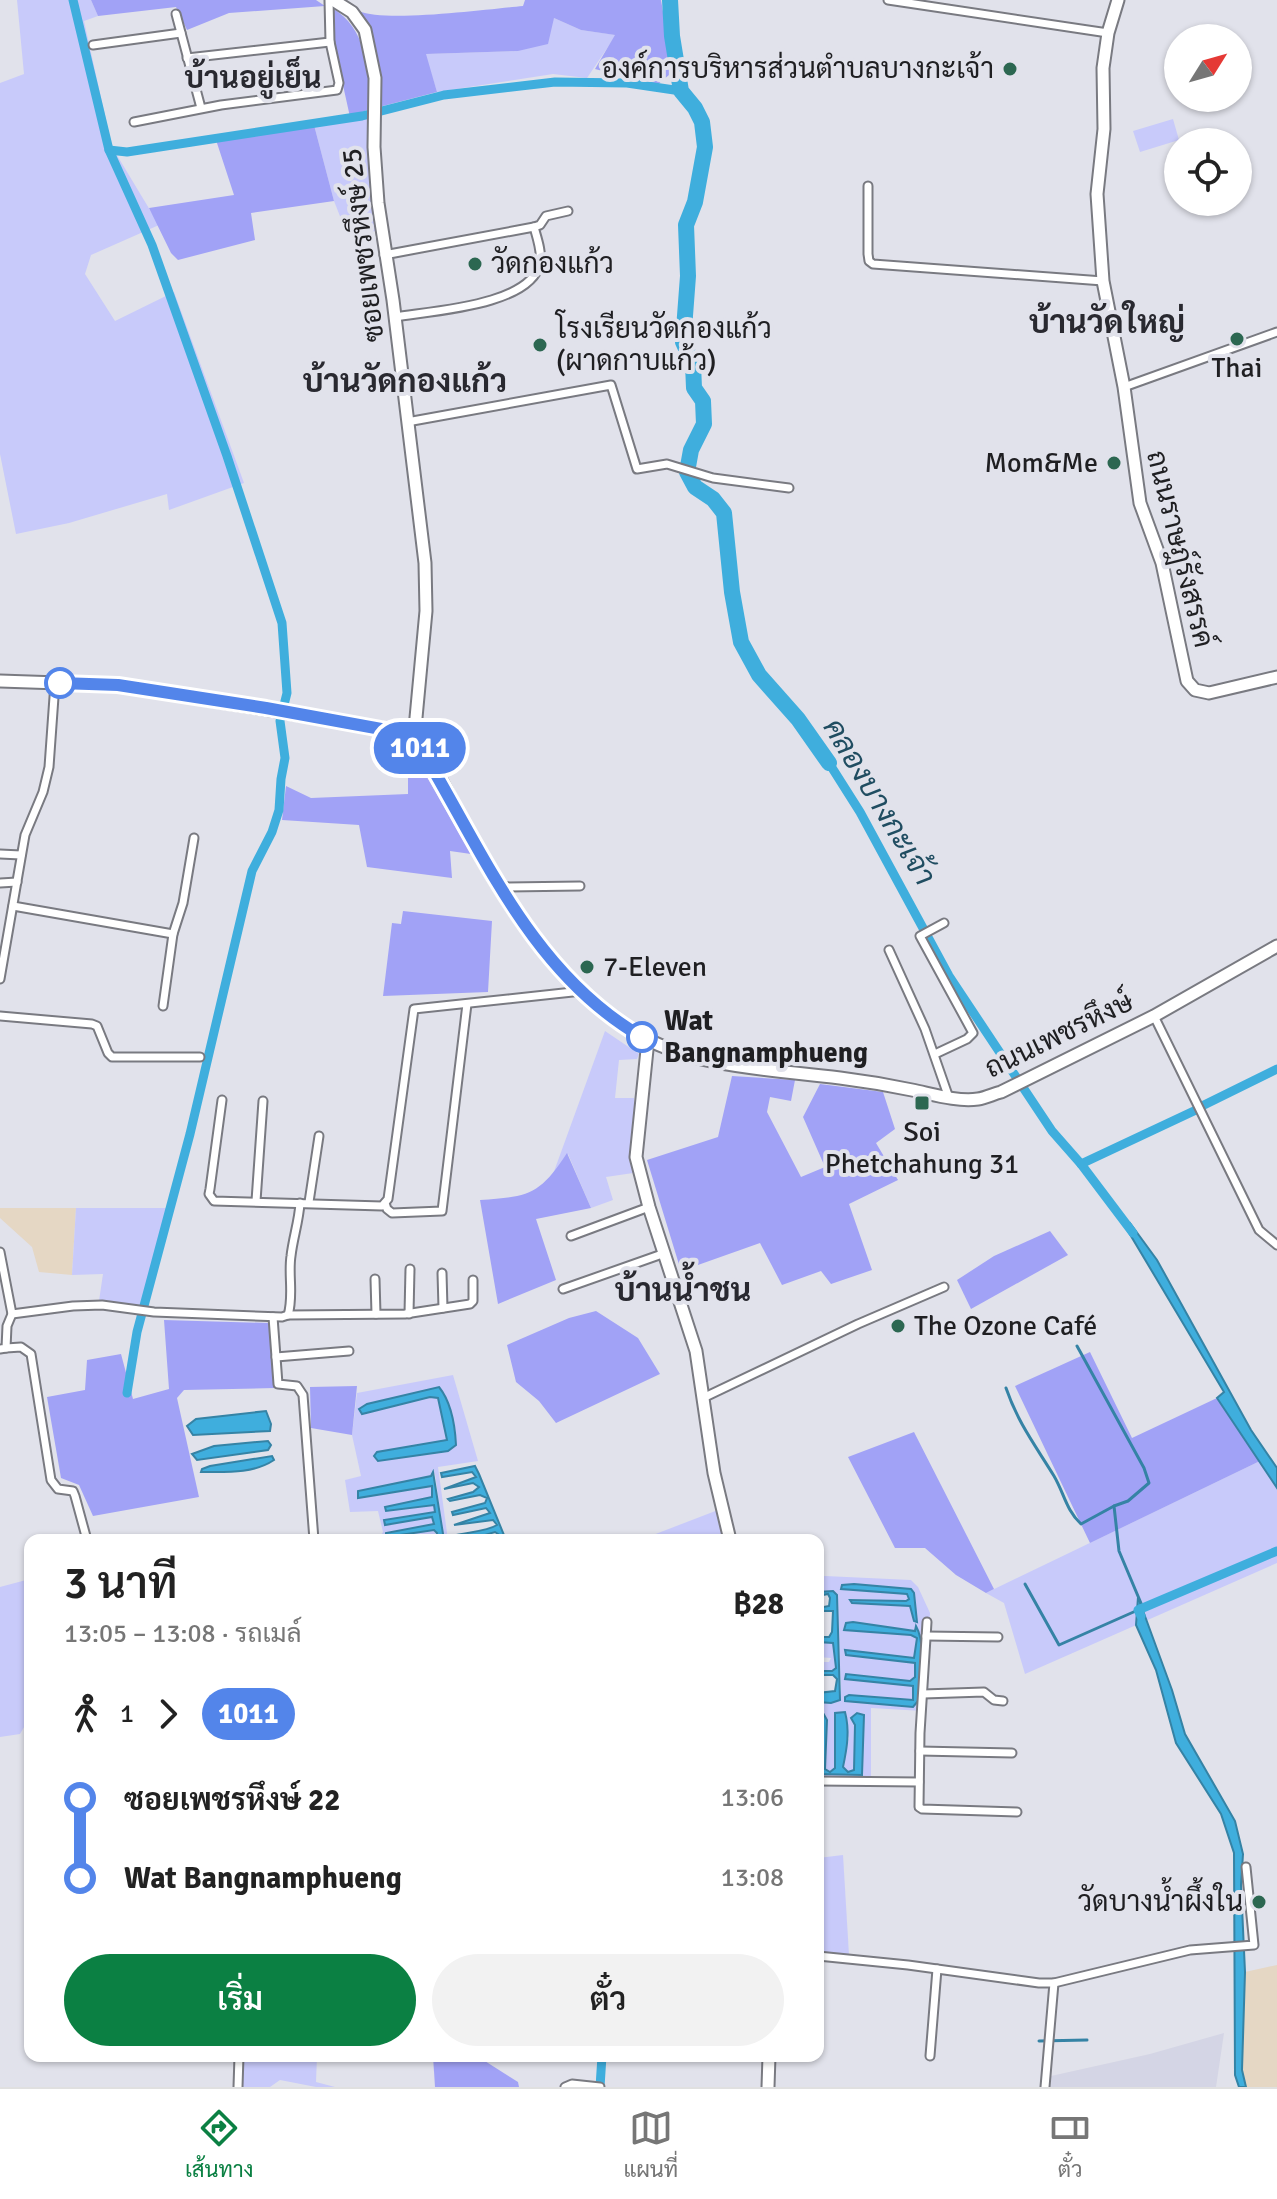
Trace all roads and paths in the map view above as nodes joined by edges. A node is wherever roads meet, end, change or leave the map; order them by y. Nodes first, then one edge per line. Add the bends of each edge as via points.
1 (331, 0) edge
2 (888, 0) edge
3 (1118, 0) edge
4 (176, 14) dead end
5 (181, 33) junction
6 (1108, 33) junction
7 (330, 42) junction
8 (93, 45) dead end
9 (187, 58) junction
10 (201, 108) junction
11 (134, 122) dead end
12 (868, 186) dead end
13 (568, 211) dead end
14 (534, 227) junction
15 (384, 255) junction
16 (1103, 281) junction
17 (395, 317) junction
18 (1277, 332) edge
19 (1124, 387) junction
20 (407, 422) junction
21 (789, 488) dead end
22 (1277, 677) edge
23 (0, 681) edge
24 (55, 683) junction
25 (414, 739) junction
26 (194, 838) dead end
27 (0, 854) edge
28 (21, 855) junction
29 (17, 882) junction
30 (0, 883) edge
31 (580, 886) dead end
32 (499, 887) junction
33 (13, 906) junction
34 (944, 923) dead end
35 (173, 934) junction
36 (1277, 946) edge
37 (889, 950) dead end
38 (2, 964) edge
39 (0, 979) edge
40 (582, 991) junction
41 (467, 1004) junction
42 (163, 1006) dead end
43 (0, 1016) edge
44 (1154, 1016) junction
45 (648, 1040) junction
46 (935, 1054) junction
47 (200, 1057) dead end
48 (949, 1098) junction
49 (222, 1100) dead end
50 (263, 1101) dead end
51 (319, 1136) dead end
52 (256, 1201) junction
53 (304, 1203) junction
54 (385, 1203) junction
55 (649, 1207) junction
56 (571, 1236) dead end
57 (1277, 1245) edge
58 (0, 1252) edge
59 (665, 1253) junction
60 (410, 1269) dead end
61 (442, 1273) dead end
62 (375, 1279) dead end
63 (473, 1280) dead end
64 (944, 1287) dead end
65 (563, 1289) dead end
66 (443, 1308) junction
67 (12, 1314) junction
68 (376, 1314) junction
69 (409, 1314) junction
70 (288, 1315) junction
71 (273, 1317) junction
72 (3, 1348) edge
73 (349, 1351) dead end
74 (276, 1357) junction
75 (705, 1397) junction
76 (85, 1534) edge
77 (314, 1534) edge
78 (729, 1534) edge
79 (927, 1622) dead end
80 (926, 1636) junction
81 (998, 1637) dead end
82 (923, 1694) junction
83 (1003, 1701) dead end
84 (920, 1751) junction
85 (1012, 1753) dead end
86 (824, 1781) edge
87 (919, 1782) junction
88 (1017, 1812) dead end
89 (1246, 1867) dead end
90 (824, 1957) edge
91 (937, 1969) junction
92 (1054, 1983) junction
93 (930, 2056) dead end
94 (239, 2062) edge
95 (769, 2062) edge
96 (238, 2087) edge
97 (565, 2087) edge
98 (600, 2087) edge
99 (768, 2087) edge
100 (1045, 2087) edge

1 - 7 street
1 - 15 street, ซอยเพชรหึงษ์ 25 via 359,20 372,57 375,173
2 - 6 street
3 - 6 street, ถนนราษฎ์รังสรรค์
4 - 5 street
5 - 8 street
5 - 9 street
6 - 16 street, ถนนราษฎ์รังสรรค์ via 1098,181
7 - 9 street
7 - 10 street via 337,90
9 - 10 street
10 - 11 street
12 - 16 street via 868,254 873,264
13 - 14 street via 546,216
14 - 15 street
14 - 17 street via 540,265 522,288 468,305
15 - 17 street, ซอยเพชรหึงษ์ 25
16 - 19 street, ถนนราษฎ์รังสรรค์
17 - 20 street, ซอยเพชรหึงษ์ 25
18 - 19 street
19 - 22 street, ถนนราษฎ์รังสรรค์ via 1140,503 1162,563 1187,681 1195,690 1209,693
20 - 21 street via 611,385 637,469 667,464 713,478
20 - 25 street, ซอยเพชรหึงษ์ 25 via 426,587
23 - 24 street
24 - 25 street via 118,685 208,699
24 - 28 street via 46,780
25 - 32 street, ถนนเพชรหึงษ์
26 - 35 street
27 - 28 street
28 - 29 street
29 - 30 street
29 - 33 street
31 - 32 street
32 - 40 street, ถนนเพชรหึงษ์ via 540,946
33 - 35 street
33 - 38 street
34 - 46 street via 920,936 973,1033
35 - 42 street
36 - 44 street, ถนนเพชรหึงษ์
37 - 46 street
38 - 39 street
40 - 41 street
40 - 45 street, ถนนเพชรหึงษ์
41 - 54 street via 416,1007 412,1013
41 - 54 street via 442,1211 392,1213
43 - 47 street via 92,1024 112,1057
44 - 48 street, ถนนเพชรหึงษ์ via 1001,1092 976,1100
44 - 57 street via 1259,1230
45 - 48 street, ถนนเพชรหึงษ์ via 720,1063
45 - 55 street via 636,1157
46 - 48 street
49 - 52 street via 209,1194 214,1201
50 - 52 street
51 - 53 street
52 - 53 street
53 - 54 street
53 - 70 street via 291,1253
55 - 56 street
55 - 59 street
58 - 67 street
59 - 65 street
59 - 75 street
60 - 69 street
61 - 66 street
62 - 68 street
63 - 66 street via 473,1301
64 - 75 street
66 - 69 street
67 - 71 street via 102,1305
67 - 72 street
68 - 69 street
68 - 70 street
70 - 71 street
71 - 74 street
72 - 76 street via 21,1347 31,1354 51,1480 58,1489 73,1491
73 - 74 street
74 - 77 street via 278,1384 297,1386 303,1395
75 - 78 street via 714,1473
79 - 80 street
80 - 81 street
80 - 82 street
82 - 83 street via 984,1692
82 - 84 street
84 - 85 street
84 - 87 street
86 - 87 street
87 - 88 street via 922,1809
89 - 92 street via 1254,1945 1190,1950
90 - 91 street
91 - 92 street
91 - 93 street
92 - 100 street
94 - 96 street
95 - 99 street
97 - 98 street

